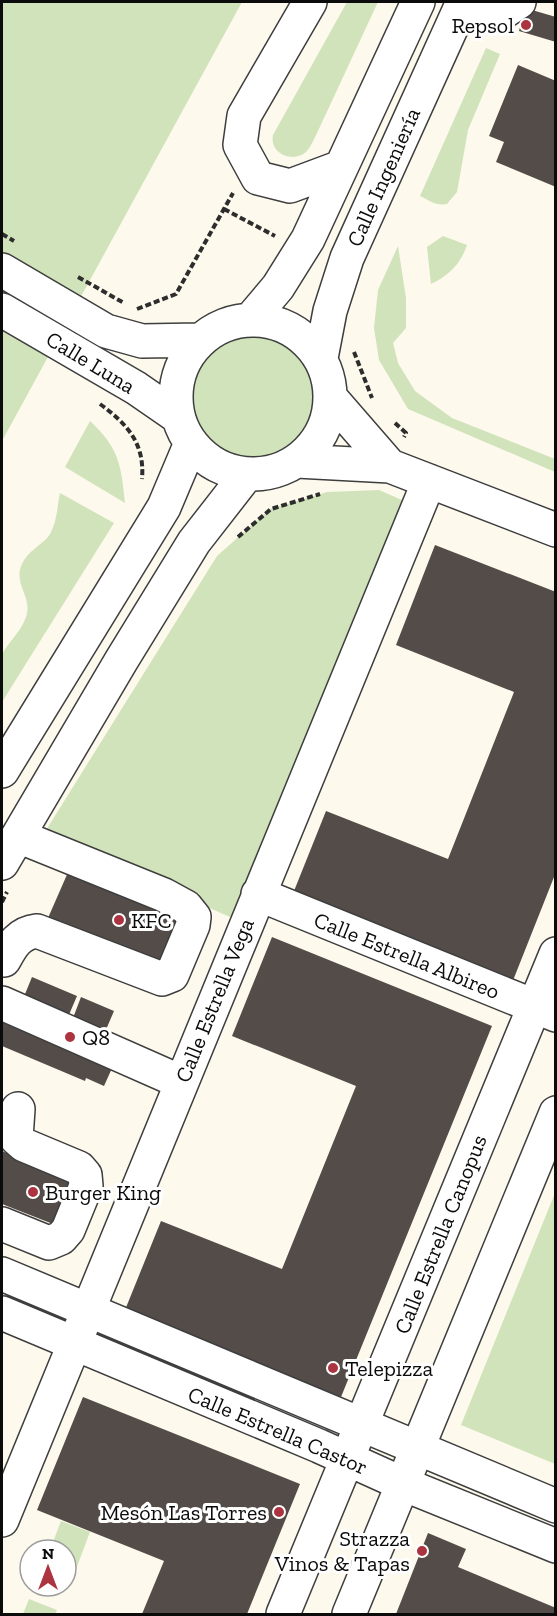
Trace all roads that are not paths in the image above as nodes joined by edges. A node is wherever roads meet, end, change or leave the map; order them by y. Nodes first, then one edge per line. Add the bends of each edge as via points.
1 (310, 2) edge
2 (418, 2) edge
3 (519, 2) edge
4 (462, 5) edge
5 (341, 167) junction
6 (2, 270) edge
7 (2, 309) edge
8 (251, 320) junction
9 (200, 340) junction
10 (321, 358) junction
11 (331, 398) junction
12 (184, 430) junction
13 (297, 461) junction
14 (390, 466) junction
15 (247, 474) junction
16 (429, 481) junction
17 (555, 530) edge
18 (2, 771) edge
19 (11, 860) edge
20 (258, 894) junction
21 (555, 954) edge
22 (4, 960) dead end
23 (2, 1003) edge
24 (545, 1011) edge
25 (181, 1082) junction
26 (18, 1109) dead end
27 (555, 1113) edge
28 (2, 1224) edge
29 (2, 1274) edge
30 (88, 1310) junction
31 (2, 1313) edge
32 (75, 1343) junction
33 (361, 1425) junction
34 (417, 1449) junction
35 (348, 1459) junction
36 (403, 1485) junction
37 (555, 1506) edge
38 (2, 1520) edge
39 (555, 1546) edge
40 (284, 1614) edge
41 (349, 1614) edge

1 - 5 street via 244,116 240,145 258,178 290,186
2 - 5 street, Calle Ingeniería
3 - 4 street via 502,13
4 - 10 street, Calle Ingeniería via 347,258 330,311
5 - 8 street, Calle Ingeniería via 308,238 278,287
6 - 9 street, Calle Luna via 106,331 142,341
7 - 12 street, Calle Luna via 136,388
8 - 9 street via 224,325
8 - 10 street via 287,328 303,337
9 - 12 street via 183,362 176,389
10 - 11 street via 329,377
11 - 13 street via 327,422 315,444
11 - 14 street
12 - 15 street via 216,465
12 - 18 street via 164,507
13 - 14 street
13 - 15 street via 265,474
14 - 16 street
15 - 19 street via 194,542 115,671
16 - 17 street
16 - 20 street, Calle Estrella Vega
19 - 22 street via 164,896 186,907 194,916 194,925 172,975 162,979 37,931 28,932 12,945
20 - 24 street, Calle Estrella Albireo
20 - 25 street, Calle Estrella Vega
21 - 24 street, Calle Estrella Canopus
23 - 25 street
24 - 33 street, Calle Estrella Canopus
25 - 30 street, Calle Estrella Vega
26 - 28 street via 16,1138 79,1168 85,1175 86,1186 61,1238 49,1243
27 - 34 street
29 - 30 street, Calle Estrella Castor
30 - 32 street, Calle Estrella Vega
30 - 33 street, Calle Estrella Castor
31 - 32 street, Calle Estrella Castor
32 - 35 street, Calle Estrella Castor
32 - 38 street, Calle Estrella Vega
33 - 34 street, Calle Estrella Castor
33 - 35 street, Calle Estrella Canopus
34 - 36 street
34 - 37 street, Calle Estrella Castor
35 - 36 street, Calle Estrella Castor
35 - 40 street, Calle Estrella Canopus
36 - 39 street, Calle Estrella Castor
36 - 41 street

